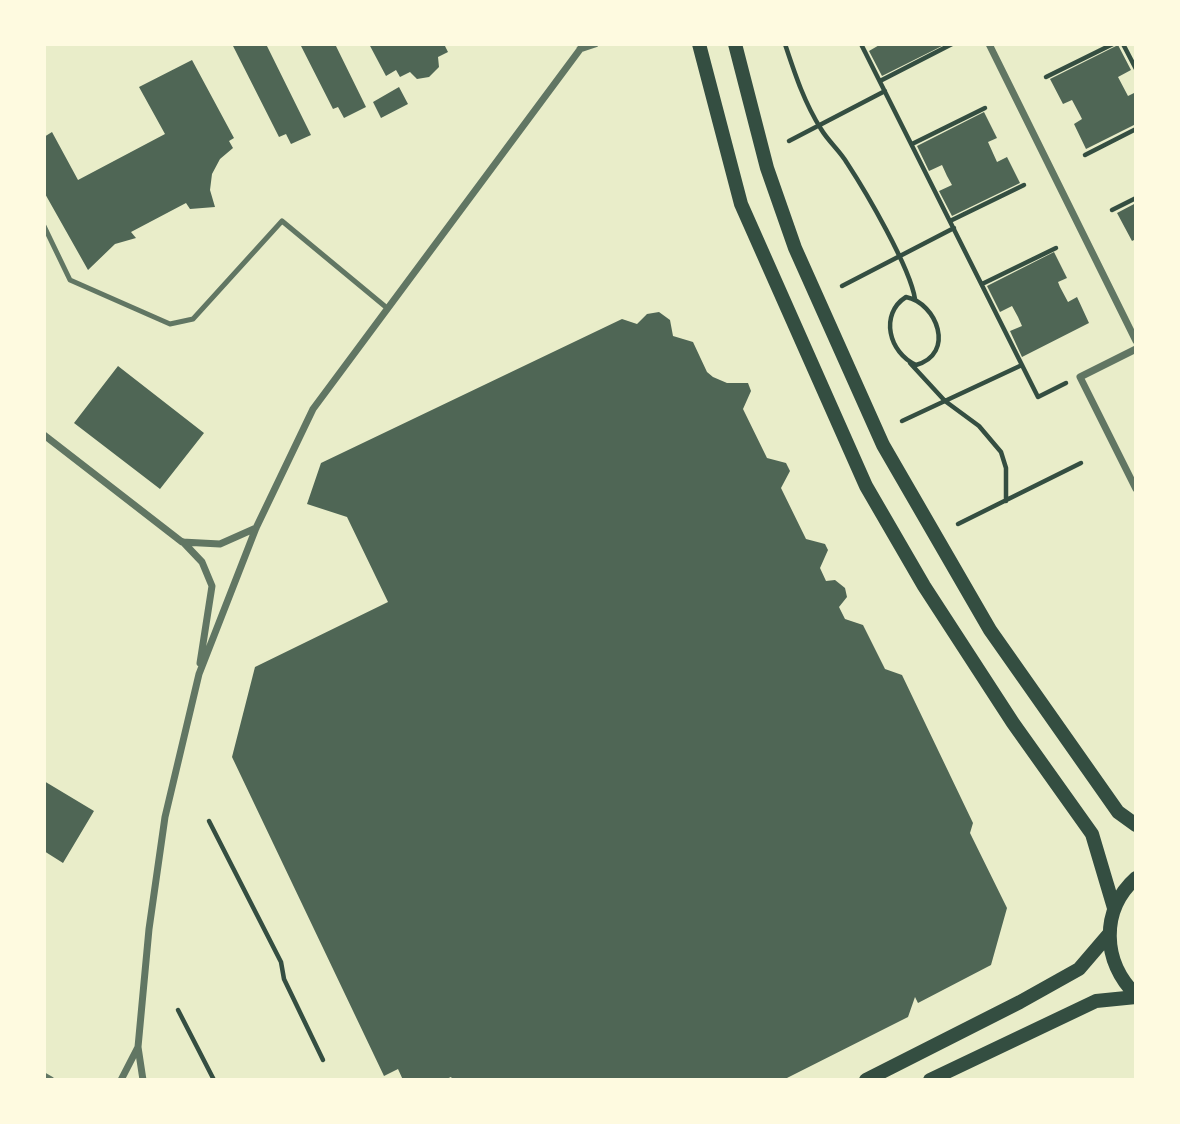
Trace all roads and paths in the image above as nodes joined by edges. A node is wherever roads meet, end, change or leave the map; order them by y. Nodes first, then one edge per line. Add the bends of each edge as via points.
1 (595, 44) edge
2 (697, 44) edge
3 (735, 44) edge
4 (785, 44) edge
5 (861, 44) edge
6 (952, 44) edge
7 (989, 44) edge
8 (1113, 44) edge
9 (1124, 44) edge
10 (582, 47) edge
11 (1136, 69) edge
12 (1046, 77) dead end
13 (880, 80) junction
14 (885, 91) junction
15 (985, 108) dead end
16 (818, 125) junction
17 (1136, 129) edge
18 (789, 141) dead end
19 (912, 145) junction
20 (1085, 155) dead end
21 (1024, 185) dead end
22 (1136, 198) edge
23 (1112, 210) dead end
24 (950, 221) junction
25 (44, 226) edge
26 (954, 228) junction
27 (1056, 248) dead end
28 (898, 257) junction
29 (982, 284) junction
30 (842, 286) dead end
31 (915, 299) junction
32 (387, 308) junction
33 (1136, 341) edge
34 (1136, 349) edge
35 (910, 362) junction
36 (1022, 365) junction
37 (1080, 377) junction
38 (945, 401) junction
39 (902, 421) dead end
40 (44, 435) edge
41 (1081, 463) dead end
42 (1136, 489) edge
43 (1006, 501) junction
44 (958, 524) dead end
45 (256, 528) junction
46 (183, 542) junction
47 (199, 674) junction
48 (209, 821) dead end
49 (1136, 825) edge
50 (1136, 878) edge
51 (1114, 908) junction
52 (1109, 934) junction
53 (1136, 996) edge
54 (178, 1010) dead end
55 (138, 1047) junction
56 (323, 1060) dead end
57 (44, 1076) edge
58 (51, 1080) edge
59 (121, 1080) edge
60 (143, 1080) edge
61 (214, 1080) edge
62 (866, 1080) edge
63 (930, 1080) edge

1 - 10 street
2 - 51 main road via 741,204 866,486 924,586 1092,834
3 - 49 main road via 767,168 795,248 894,467 990,630 1118,812
4 - 16 path
5 - 13 path
6 - 13 path
7 - 33 street
8 - 12 path
9 - 11 path
10 - 32 street
13 - 14 path
14 - 16 path
14 - 19 path
15 - 19 path
16 - 18 path
16 - 28 path via 847,162
17 - 20 path
19 - 24 path
21 - 24 path
22 - 23 path
24 - 26 path
25 - 32 lane via 70,280 170,324 193,319 282,221
26 - 28 path
26 - 29 path
27 - 29 path
28 - 30 path
28 - 31 path
29 - 36 path
31 - 35 path via 906,297 896,304 889,319 897,350
31 - 35 path via 941,337 930,362
32 - 45 street via 313,409
34 - 37 street
35 - 38 path
36 - 37 path via 1038,397
36 - 38 path
37 - 42 street
38 - 39 path
38 - 43 path via 979,426 1001,452
40 - 46 street
41 - 43 path
43 - 44 path
45 - 46 street via 220,544
45 - 47 street
46 - 47 street via 202,562 212,586
47 - 55 street via 165,817
48 - 56 path via 281,962 284,979
50 - 51 main road
51 - 52 main road
52 - 53 main road via 1116,969
52 - 62 main road via 1079,969
53 - 63 main road via 1096,1001
54 - 61 path
55 - 59 street
55 - 60 street
57 - 58 street

